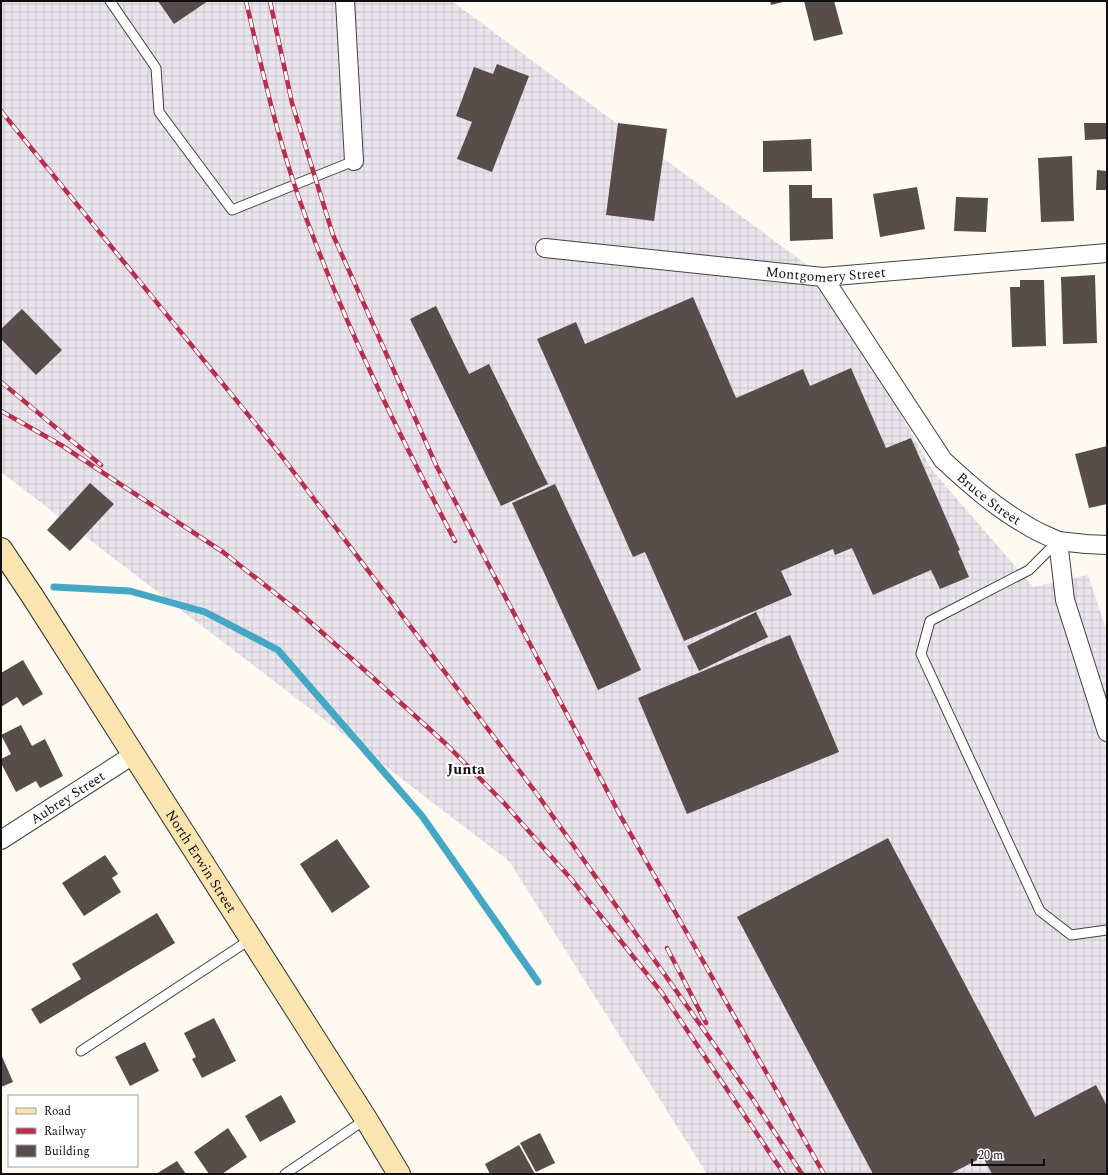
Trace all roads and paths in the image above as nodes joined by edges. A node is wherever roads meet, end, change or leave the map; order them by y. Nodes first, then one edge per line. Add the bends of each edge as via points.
1 (110, 1) edge
2 (345, 1) edge
3 (354, 161) joint
4 (545, 248) dead end
5 (1107, 253) edge
6 (822, 277) junction
7 (1058, 541) junction
8 (1107, 545) edge
9 (1, 549) edge
10 (1107, 732) edge
11 (133, 755) junction
12 (1, 840) edge
13 (1107, 930) edge
14 (251, 939) junction
15 (81, 1051) dead end
16 (366, 1119) junction
17 (285, 1174) edge
18 (399, 1174) edge

1 - 3 lane via 156,68 159,112 232,210
2 - 3 street
4 - 6 street, Montgomery Street
5 - 6 street, Montgomery Street
6 - 7 street, Bruce Street via 942,460 997,506 1028,527
7 - 8 street
7 - 10 street via 1064,600
7 - 13 lane via 1029,570 930,621 921,654 1040,911 1071,935
9 - 11 street, North Erwin Street
11 - 12 street, Aubrey Street
11 - 14 street, North Erwin Street
14 - 15 lane
14 - 16 street, North Erwin Street
16 - 17 lane
16 - 18 street, North Erwin Street

